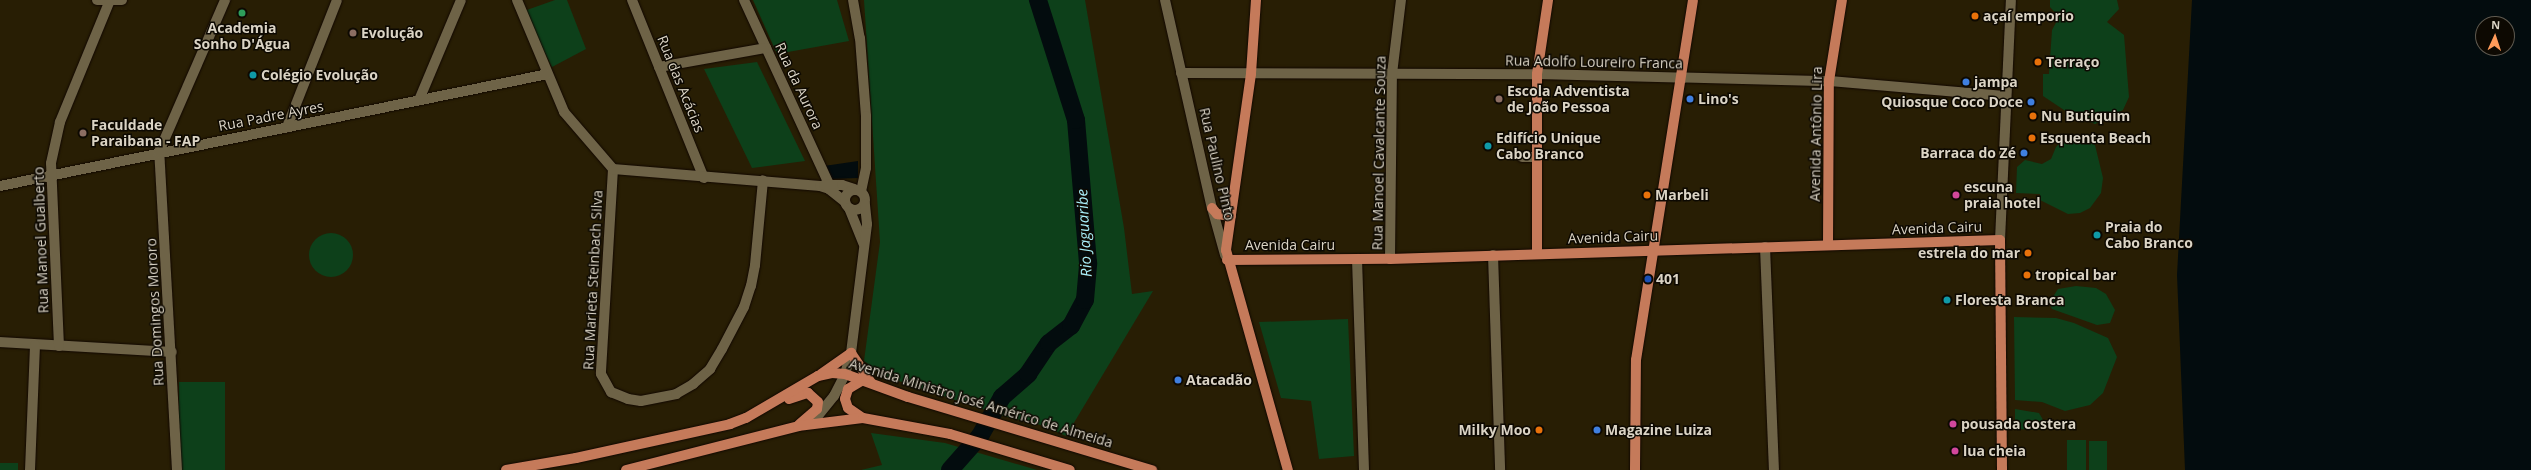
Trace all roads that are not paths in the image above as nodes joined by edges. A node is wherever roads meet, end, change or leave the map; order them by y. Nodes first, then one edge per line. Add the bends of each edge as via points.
1 (97, 0) edge
2 (110, 0) edge
3 (122, 0) edge
4 (225, 0) edge
5 (337, 0) edge
6 (461, 0) edge
7 (517, 0) edge
8 (632, 0) edge
9 (744, 0) edge
10 (853, 0) edge
11 (1165, 0) edge
12 (1256, 0) edge
13 (1401, 0) edge
14 (1548, 0) edge
15 (1693, 0) edge
16 (1842, 0) edge
17 (2012, 0) edge
18 (766, 48) junction
19 (659, 67) junction
20 (1181, 73) junction
21 (548, 74) junction
22 (1251, 74) junction
23 (1392, 74) junction
24 (1537, 74) junction
25 (1682, 78) junction
26 (1829, 81) junction
27 (2005, 96) junction
28 (419, 100) junction
29 (287, 127) junction
30 (159, 152) junction
31 (1537, 157) junction
32 (1522, 158) dead end
33 (612, 169) junction
34 (50, 176) junction
35 (704, 178) junction
36 (763, 180) junction
37 (0, 186) edge
38 (826, 186) junction
39 (858, 190) junction
40 (865, 204) junction
41 (847, 205) junction
42 (1212, 208) junction
43 (1231, 216) junction
44 (2000, 240) junction
45 (863, 243) junction
46 (1828, 245) junction
47 (1765, 247) junction
48 (1652, 249) junction
49 (1537, 254) junction
50 (1493, 255) junction
51 (1390, 258) junction
52 (1357, 259) junction
53 (1227, 260) junction
54 (0, 342) edge
55 (35, 345) junction
56 (59, 346) junction
57 (172, 352) junction
58 (851, 353) junction
59 (845, 374) junction
60 (818, 376) junction
61 (867, 382) junction
62 (758, 411) junction
63 (863, 418) junction
64 (812, 423) junction
65 (798, 426) junction
66 (30, 470) edge
67 (177, 470) edge
68 (506, 470) edge
69 (626, 470) edge
70 (1070, 470) edge
71 (1152, 470) edge
72 (1288, 470) edge
73 (1364, 470) edge
74 (1500, 470) edge
75 (1635, 470) edge
76 (1774, 470) edge
77 (2002, 470) edge

1 - 2 street
2 - 3 street
2 - 34 street, Rua Manoel Gualberto via 60,122
4 - 30 street
5 - 29 street
6 - 28 street
7 - 21 street
8 - 19 street, Rua das Acácias
9 - 18 street, Rua da Aurora
10 - 39 street via 860,38 865,109 866,168
11 - 20 street, Rua Paulino Pinto
12 - 22 main road
13 - 23 street, Rua Manoel Cavalcante Souza
14 - 24 main road
15 - 25 main road
16 - 26 main road, Avenida Antônio Lira
17 - 27 street
18 - 19 street
18 - 38 street, Rua da Aurora
19 - 35 street, Rua das Acácias
20 - 22 street, Rua Adolfo Loureiro Franca
20 - 42 street, Rua Paulino Pinto
21 - 28 street, Rua Padre Ayres
21 - 33 street via 564,112
22 - 23 street, Rua Adolfo Loureiro Franca
22 - 43 main road
23 - 24 street, Rua Adolfo Loureiro Franca
23 - 51 street, Rua Manoel Cavalcante Souza
24 - 25 street, Rua Adolfo Loureiro Franca
24 - 31 main road
25 - 26 street, Rua Adolfo Loureiro Franca
25 - 48 main road
26 - 27 street, Rua Adolfo Loureiro Franca
26 - 46 main road, Avenida Antônio Lira
27 - 44 street
28 - 29 street, Rua Padre Ayres
29 - 30 street, Rua Padre Ayres
30 - 34 street, Rua Padre Ayres
30 - 57 street, Rua Domingos Mororo
31 - 32 street
31 - 49 main road
33 - 35 street
33 - 36 street, Rua Marieta Steinbach Silva via 601,374 611,392 641,401 676,394 693,384 710,369 722,349 744,308 750,286 756,258
34 - 37 street, Rua Padre Ayres
34 - 56 street, Rua Manoel Gualberto
35 - 36 street
36 - 38 street
38 - 39 street
38 - 41 street
39 - 40 street via 865,197
39 - 41 street via 848,192
40 - 41 street via 859,209
40 - 45 street via 867,220
41 - 45 street
42 - 43 main road via 1217,214
42 - 53 street, Rua Paulino Pinto
43 - 53 main road
44 - 46 main road, Avenida Cairu
44 - 77 main road
45 - 58 street
46 - 47 main road, Avenida Cairu
47 - 48 main road, Avenida Cairu
47 - 76 street
48 - 49 main road, Avenida Cairu
48 - 75 main road via 1636,360
49 - 50 main road, Avenida Cairu
50 - 51 main road, Avenida Cairu
50 - 74 street
51 - 52 main road, Avenida Cairu
52 - 53 main road, Avenida Cairu
52 - 73 street
53 - 72 main road, Rua Paulino Pinto
54 - 55 street
55 - 56 street
55 - 66 street
56 - 57 street
57 - 67 street, Rua Domingos Mororo
58 - 59 street
58 - 60 main road
58 - 61 main road
59 - 60 main road, Avenida Ministro José Américo de Almeida
59 - 61 main road, Avenida Ministro José Américo de Almeida
59 - 64 street via 834,396
60 - 62 main road, Avenida Ministro José Américo de Almeida
61 - 63 main road via 848,389 845,399 848,408
61 - 71 main road, Avenida Ministro José Américo de Almeida via 1080,450
62 - 65 main road via 808,393 816,398 818,405
62 - 68 main road, Avenida Ministro José Américo de Almeida via 730,424 576,458
63 - 64 main road
63 - 70 main road via 950,434
64 - 65 main road
65 - 69 main road

